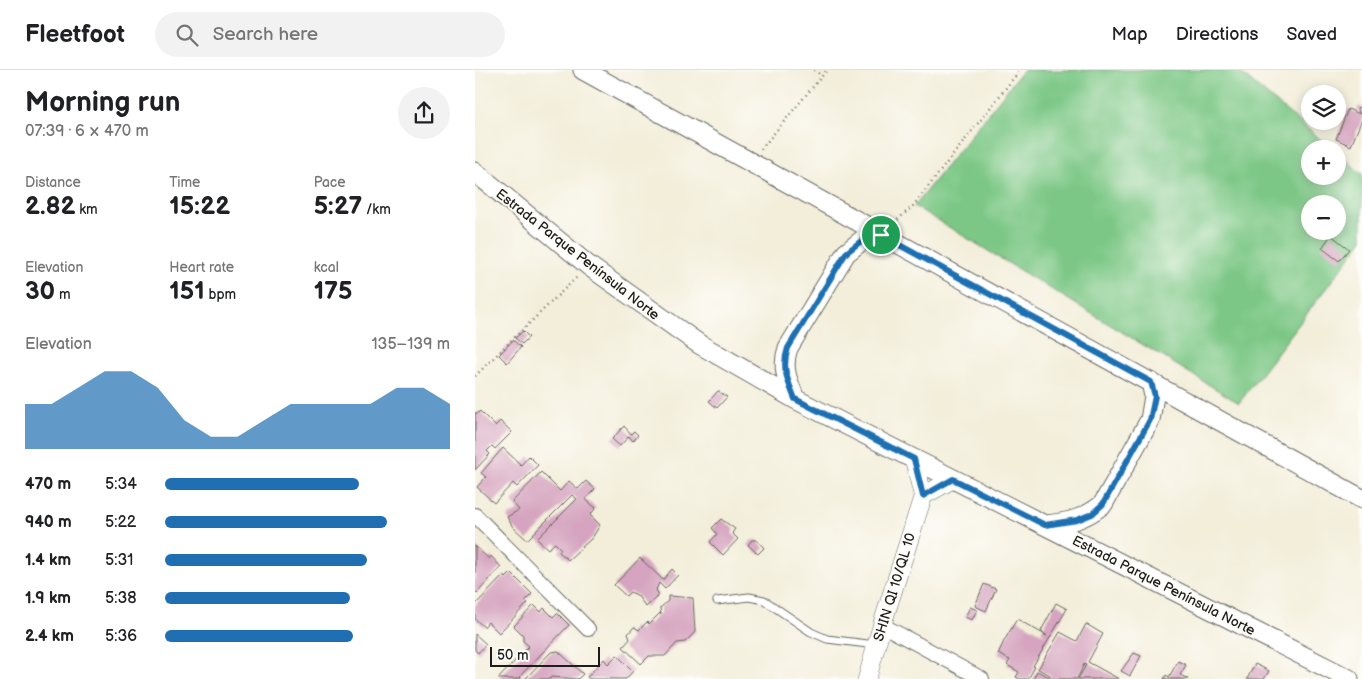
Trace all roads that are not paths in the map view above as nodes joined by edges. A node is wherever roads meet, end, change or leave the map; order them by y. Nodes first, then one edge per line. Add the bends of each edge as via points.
1 (583, 70) edge
2 (475, 172) edge
3 (881, 235) junction
4 (1151, 382) junction
5 (795, 399) junction
6 (914, 459) junction
7 (953, 479) junction
8 (923, 496) junction
9 (1362, 499) edge
10 (475, 515) edge
11 (1045, 525) junction
12 (717, 601) dead end
13 (881, 625) junction
14 (588, 629) dead end
15 (876, 645) junction
16 (867, 679) edge
17 (982, 679) edge
18 (1349, 679) edge

1 - 3 main road
2 - 5 main road, Estrada Parque Península Norte via 589,266 699,344
3 - 4 main road
3 - 5 main road via 865,238 846,253 788,348 784,360 785,373
4 - 9 main road
4 - 11 main road via 1155,396 1150,420 1103,504 1092,514 1077,520
5 - 6 main road, Estrada Parque Península Norte
6 - 7 main road, Estrada Parque Península Norte
6 - 8 street
7 - 8 street
7 - 11 main road, Estrada Parque Península Norte
8 - 13 street, SHIN QI 10/QL 10
10 - 14 street
11 - 18 main road, Estrada Parque Península Norte
12 - 15 lane via 749,597 764,600 827,639
13 - 15 street, SHIN QI 10/QL 10
13 - 17 street
15 - 16 street, SHIN QI 10/QL 10

